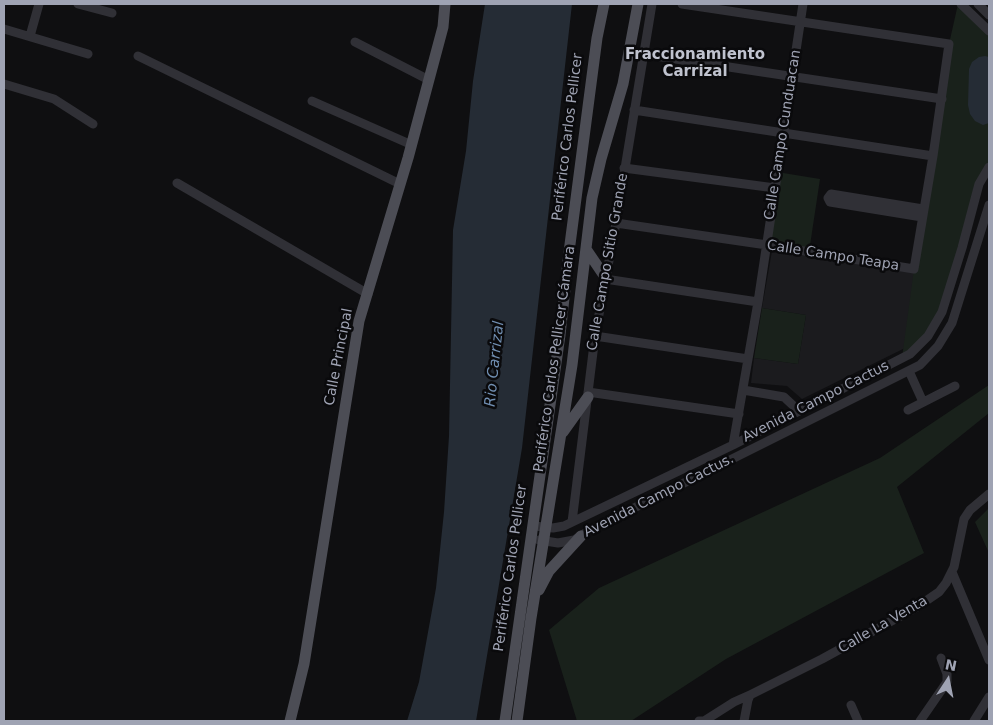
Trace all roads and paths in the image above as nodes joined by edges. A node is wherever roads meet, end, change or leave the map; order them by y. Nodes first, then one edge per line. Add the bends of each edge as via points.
1 (39, 4) edge
2 (78, 4) edge
3 (445, 4) edge
4 (604, 4) edge
5 (638, 4) edge
6 (652, 4) edge
7 (682, 4) edge
8 (803, 4) edge
9 (961, 4) edge
10 (978, 4) edge
11 (112, 12) dead end
12 (989, 15) edge
13 (800, 22) junction
14 (4, 29) edge
15 (989, 31) edge
16 (30, 36) junction
17 (356, 42) dead end
18 (629, 52) junction
19 (88, 54) dead end
20 (643, 54) junction
21 (138, 56) dead end
22 (792, 77) junction
23 (429, 80) junction
24 (4, 84) edge
25 (942, 99) junction
26 (312, 101) dead end
27 (634, 110) junction
28 (93, 124) dead end
29 (784, 132) junction
30 (412, 145) junction
31 (933, 156) junction
32 (989, 167) edge
33 (624, 168) junction
34 (177, 183) dead end
35 (400, 184) junction
36 (774, 188) junction
37 (989, 205) edge
38 (923, 213) junction
39 (616, 224) junction
40 (766, 245) junction
41 (586, 249) junction
42 (605, 278) junction
43 (368, 294) junction
44 (758, 302) junction
45 (595, 336) junction
46 (748, 359) junction
47 (909, 371) junction
48 (956, 386) dead end
49 (743, 390) junction
50 (588, 395) junction
51 (923, 402) junction
52 (798, 410) junction
53 (908, 410) dead end
54 (739, 414) junction
55 (560, 435) junction
56 (733, 445) junction
57 (989, 494) edge
58 (572, 522) junction
59 (534, 526) junction
60 (546, 527) junction
61 (581, 536) junction
62 (532, 539) junction
63 (544, 541) junction
64 (952, 572) junction
65 (534, 598) junction
66 (941, 658) dead end
67 (989, 660) edge
68 (752, 694) junction
69 (989, 697) edge
70 (851, 705) dead end
71 (290, 721) edge
72 (505, 721) edge
73 (516, 721) edge
74 (699, 721) edge
75 (744, 721) edge
76 (858, 721) edge
77 (920, 721) edge
78 (974, 721) edge

1 - 16 street
2 - 11 street
3 - 23 main road, Calle Principal via 444,27
4 - 59 main road, Periférico Carlos Pellicer via 595,48
5 - 18 main road, Periférico Carlos Pellicer Cámara
6 - 20 street, Calle Campo Sitio Grande
7 - 13 street
8 - 13 street, Calle Campo Cunduacan
9 - 15 street
10 - 12 street
13 - 22 street, Calle Campo Cunduacan
13 - 25 street, Calle Campo Teapa via 949,44
14 - 16 street
16 - 19 street
17 - 23 street
18 - 20 street
18 - 41 main road, Periférico Carlos Pellicer Cámara via 592,198
20 - 22 street
20 - 27 street, Calle Campo Sitio Grande
21 - 35 street
22 - 25 street
22 - 29 street, Calle Campo Cunduacan
23 - 30 main road, Calle Principal
24 - 28 street via 54,99
25 - 31 street, Calle Campo Teapa
26 - 30 street
27 - 29 street
27 - 33 street, Calle Campo Sitio Grande
29 - 31 street
29 - 36 street, Calle Campo Cunduacan
30 - 35 main road, Calle Principal
31 - 38 street, Calle Campo Teapa
32 - 52 street, Avenida Campo Cactus via 979,184 945,302 928,336 902,358
33 - 36 street
33 - 39 street, Calle Campo Sitio Grande
34 - 43 street
35 - 43 main road, Calle Principal
36 - 40 street, Calle Campo Cunduacan
37 - 47 street, Avenida Campo Cactus. via 948,331 925,361
38 - 38 street via 831,194 828,198 830,202
38 - 40 street, Calle Campo Teapa via 914,269
39 - 40 street, Calle Campo Teapa
39 - 42 street, Calle Campo Sitio Grande
40 - 44 street, Calle Campo Cunduacan
41 - 42 main road
41 - 55 main road, Periférico Carlos Pellicer Cámara
42 - 44 street
42 - 45 street, Calle Campo Sitio Grande
43 - 71 main road, Calle Principal via 359,321 304,664
44 - 46 street, Calle Campo Cunduacan
45 - 46 street
45 - 50 street, Calle Campo Sitio Grande
46 - 49 street, Calle Campo Cunduacan
47 - 51 street
47 - 61 street, Avenida Campo Cactus.
48 - 51 street
49 - 52 street via 784,397
49 - 54 street, Calle Campo Cunduacan
50 - 54 street
50 - 55 main road
50 - 58 street, Calle Campo Sitio Grande
51 - 53 street
52 - 56 street, Avenida Campo Cactus
54 - 56 street, Calle Campo Cunduacan
55 - 60 main road, Periférico Carlos Pellicer Cámara
56 - 58 street, Avenida Campo Cactus
57 - 64 street, Calle La Venta via 964,519
58 - 60 street, Avenida Campo Cactus via 561,527
59 - 60 street, Avenida Campo Cactus
59 - 62 main road, Periférico Carlos Pellicer
60 - 63 main road, Periférico Carlos Pellicer Cámara
61 - 63 street, Avenida Campo Cactus. via 566,542
61 - 65 main road via 549,571
62 - 63 street, Avenida Campo Cactus.
62 - 72 main road, Periférico Carlos Pellicer
63 - 65 main road, Periférico Carlos Pellicer Cámara
64 - 67 street
64 - 68 street, Calle La Venta via 939,592 917,607
65 - 73 main road, Periférico Carlos Pellicer Cámara
66 - 77 street via 947,682
68 - 74 street, Calle La Venta
68 - 75 street via 748,698
69 - 78 street
70 - 76 street

